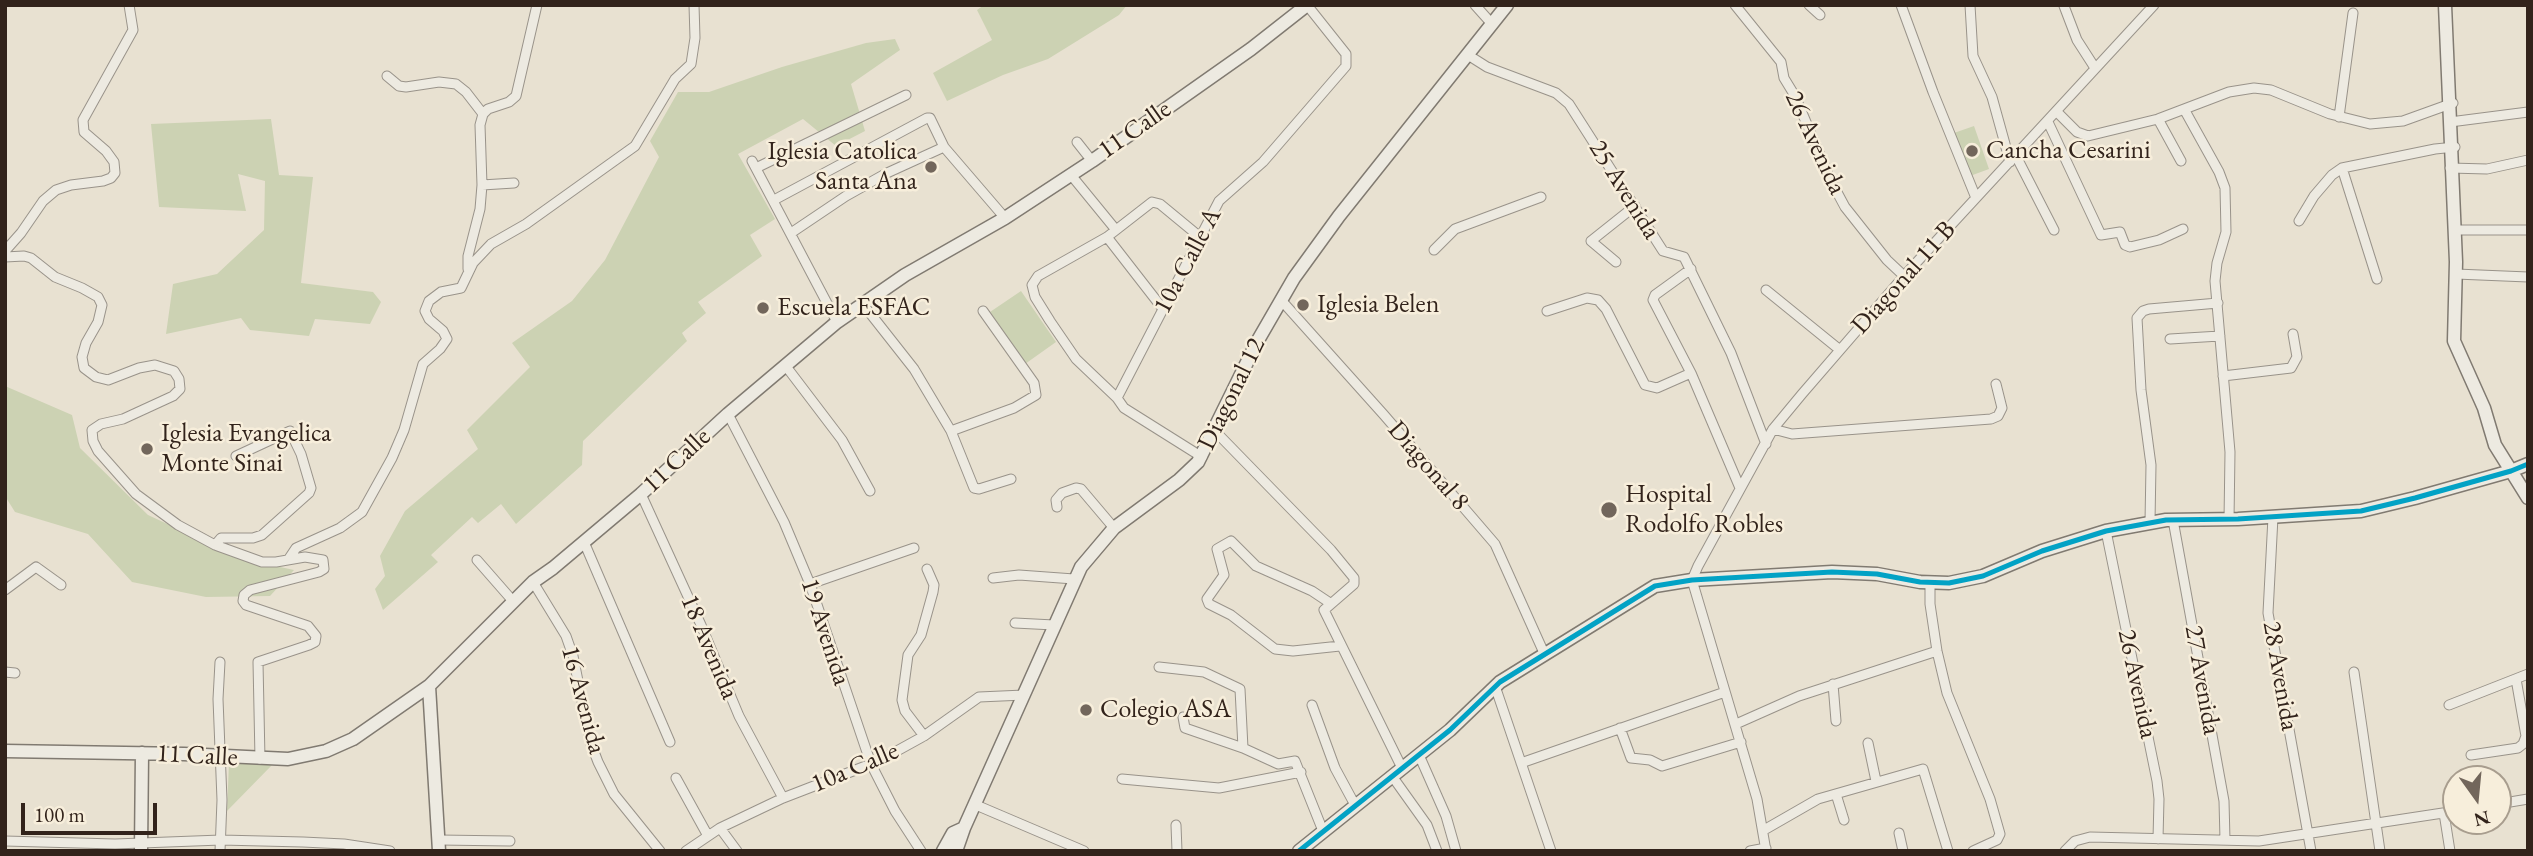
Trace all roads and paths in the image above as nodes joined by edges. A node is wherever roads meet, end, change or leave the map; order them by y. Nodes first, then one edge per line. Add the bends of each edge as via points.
1 (129, 5) edge
2 (537, 5) edge
3 (694, 5) edge
4 (1307, 5) edge
5 (1475, 5) edge
6 (1507, 5) edge
7 (1735, 5) edge
8 (1901, 5) edge
9 (1969, 5) edge
10 (2154, 5) edge
11 (2447, 5) edge
12 (1810, 6) edge
13 (2064, 6) edge
14 (2353, 13) dead end
15 (1821, 15) dead end
16 (1492, 24) junction
17 (1468, 55) junction
18 (2095, 68) junction
19 (387, 76) dead end
20 (906, 95) dead end
21 (2452, 103) junction
22 (2183, 109) junction
23 (2057, 112) junction
24 (2528, 112) edge
25 (482, 114) junction
26 (2339, 117) junction
27 (2158, 119) junction
28 (2049, 121) junction
29 (2452, 122) junction
30 (1077, 142) dead end
31 (944, 147) junction
32 (2452, 147) junction
33 (2013, 159) junction
34 (2528, 160) edge
35 (2180, 161) dead end
36 (1092, 162) junction
37 (2342, 168) junction
38 (2452, 168) junction
39 (1071, 175) junction
40 (514, 183) dead end
41 (482, 185) junction
42 (1541, 197) dead end
43 (1976, 198) junction
44 (774, 200) junction
45 (1635, 206) junction
46 (1005, 218) junction
47 (2299, 221) dead end
48 (2183, 229) dead end
49 (1116, 230) junction
50 (2054, 230) dead end
51 (2456, 230) junction
52 (2528, 230) edge
53 (791, 233) junction
54 (1107, 237) junction
55 (1200, 237) junction
56 (1434, 250) dead end
57 (5, 251) edge
58 (5, 257) edge
59 (1616, 262) dead end
60 (1691, 269) junction
61 (2457, 274) junction
62 (469, 275) junction
63 (1904, 276) junction
64 (2528, 277) edge
65 (2377, 279) dead end
66 (1766, 290) dead end
67 (1281, 300) junction
68 (862, 303) junction
69 (2218, 303) junction
70 (1163, 309) junction
71 (983, 311) dead end
72 (1548, 311) dead end
73 (837, 322) junction
74 (2293, 334) dead end
75 (2220, 336) junction
76 (2170, 339) dead end
77 (1840, 350) junction
78 (785, 365) junction
79 (1691, 373) junction
80 (2223, 376) junction
81 (1996, 384) dead end
82 (1117, 398) junction
83 (728, 414) junction
84 (1773, 429) junction
85 (951, 430) junction
86 (1214, 430) junction
87 (1766, 444) junction
88 (236, 456) dead end
89 (1202, 457) junction
90 (2528, 464) edge
91 (2511, 471) junction
92 (1012, 479) dead end
93 (1740, 488) junction
94 (870, 491) dead end
95 (641, 494) junction
96 (2528, 498) edge
97 (1057, 507) dead end
98 (2273, 517) junction
99 (2173, 520) junction
100 (2229, 520) junction
101 (2150, 522) junction
102 (1114, 528) junction
103 (2106, 531) junction
104 (584, 542) junction
105 (215, 545) junction
106 (915, 548) dead end
107 (288, 560) junction
108 (477, 560) dead end
109 (927, 569) dead end
110 (993, 578) dead end
111 (1074, 579) junction
112 (1692, 580) junction
113 (533, 582) junction
114 (1930, 583) junction
115 (810, 584) junction
116 (61, 585) dead end
117 (5, 590) edge
118 (512, 600) junction
119 (1330, 603) junction
120 (1015, 623) dead end
121 (1054, 625) junction
122 (1340, 646) junction
123 (1937, 651) junction
124 (1544, 653) junction
125 (220, 662) dead end
126 (1159, 667) dead end
127 (2354, 672) dead end
128 (2528, 674) edge
129 (2516, 679) junction
130 (1833, 684) junction
131 (429, 686) junction
132 (1494, 686) junction
133 (1725, 692) junction
134 (1024, 695) junction
135 (1312, 705) dead end
136 (2449, 705) dead end
137 (1182, 717) dead end
138 (1836, 721) dead end
139 (1736, 724) junction
140 (1619, 728) junction
141 (924, 736) junction
142 (670, 742) dead end
143 (1741, 742) junction
144 (1868, 743) dead end
145 (1243, 748) junction
146 (5, 751) edge
147 (142, 753) junction
148 (1419, 755) junction
149 (2470, 755) dead end
150 (220, 757) junction
151 (260, 759) junction
152 (1521, 763) junction
153 (871, 764) junction
154 (1301, 772) junction
155 (1397, 772) junction
156 (676, 778) dead end
157 (1122, 779) dead end
158 (1876, 781) junction
159 (1836, 794) junction
160 (783, 798) junction
161 (1355, 805) junction
162 (975, 806) junction
163 (2442, 813) edge
164 (1844, 820) dead end
165 (2376, 824) junction
166 (1176, 825) dead end
167 (720, 828) junction
168 (964, 828) junction
169 (1764, 830) junction
170 (1323, 831) junction
171 (1899, 833) dead end
172 (2308, 835) junction
173 (708, 836) junction
174 (2158, 839) junction
175 (221, 840) junction
176 (5, 841) edge
177 (510, 841) dead end
178 (2225, 841) junction
179 (439, 845) edge
180 (2240, 846) edge
181 (141, 847) edge
182 (2067, 848) edge
183 (1766, 849) edge
184 (220, 851) edge
185 (390, 851) edge
186 (660, 851) edge
187 (686, 851) edge
188 (737, 851) edge
189 (921, 851) edge
190 (943, 851) edge
191 (956, 851) edge
192 (1084, 851) edge
193 (1177, 851) edge
194 (1299, 851) edge
195 (1437, 851) edge
196 (1456, 851) edge
197 (1551, 851) edge
198 (1750, 851) edge
199 (1903, 851) edge
200 (1948, 851) edge
201 (1973, 851) edge
202 (2311, 851) edge
203 (2381, 851) edge

1 - 57 street via 133,30 83,120 84,132 106,151 115,173 103,181 56,190
2 - 25 street via 516,96
3 - 62 street via 691,64 675,79 635,146 491,244 473,263
4 - 36 street, 11 Calle
4 - 55 street, 10a Calle A via 1348,62 1263,162 1221,198
5 - 16 street
6 - 16 street, Diagonal 12
7 - 63 street, 26 Avenida via 1781,62 1784,78 1845,207
8 - 43 street
9 - 33 street via 1973,55
10 - 18 street, Diagonal 11 B
11 - 21 street
12 - 15 street
13 - 18 street via 2077,40
14 - 26 street
16 - 17 street, Diagonal 12
17 - 45 street, 25 Avenida via 1566,100
17 - 67 street, Diagonal 12 via 1339,216
18 - 23 street, Diagonal 11 B
19 - 25 street via 406,87 456,84
20 - 44 street via 754,164
21 - 26 street via 2393,123 2370,124
21 - 29 street
22 - 26 street via 2228,92 2262,88
22 - 27 street
22 - 69 street via 2225,188 2226,232 2215,271
23 - 27 street via 2084,135
23 - 28 street, Diagonal 11 B
24 - 29 street
25 - 41 street
27 - 35 street
28 - 33 street, Diagonal 11 B
28 - 48 street via 2101,235 2120,232 2130,247
29 - 32 street
30 - 36 street
31 - 44 street via 930,118 916,122
31 - 46 street
31 - 53 street via 846,196
32 - 37 street
32 - 38 street
33 - 43 street, Diagonal 11 B
33 - 50 street
34 - 38 street via 2487,169
36 - 39 street, 11 Calle
37 - 47 street via 2314,196
37 - 65 street
38 - 51 street
39 - 46 street, 11 Calle
39 - 49 street
40 - 41 street
41 - 62 street via 468,256
42 - 56 street via 1455,229
43 - 63 street, Diagonal 11 B
44 - 53 street
45 - 59 street via 1591,241
45 - 60 street, 25 Avenida via 1663,251 1683,256
46 - 68 street, 11 Calle
49 - 54 street
49 - 55 street via 1155,201
51 - 52 street
51 - 61 street
53 - 73 street
54 - 70 street
54 - 82 street via 1038,276 1032,285 1035,297 1076,359
55 - 70 street, 10a Calle A
58 - 105 street via 31,258 55,278 98,297 102,305 98,322 82,357 84,368 96,377 108,380 155,365 174,371 180,379 180,389 173,396 100,424 92,430 93,441 136,494 178,526
60 - 79 street via 1653,298
60 - 87 street
61 - 64 street
61 - 91 street via 2452,330 2456,350
62 - 107 street via 461,288 441,292 429,301 425,311 429,320 447,339 423,364 404,430 362,512 340,528 296,548
63 - 77 street, Diagonal 11 B
66 - 77 street
67 - 86 street, Diagonal 12
67 - 124 street, Diagonal 8 via 1489,536
68 - 73 street, 11 Calle
68 - 85 street via 914,369
69 - 75 street
69 - 101 street via 2149,309 2137,318 2150,449
70 - 82 street, 10a Calle A
71 - 85 street via 1034,383 1037,395
72 - 79 street via 1587,298 1598,300 1645,384 1657,388
73 - 78 street, 11 Calle
74 - 80 street via 2297,357 2291,368
75 - 76 street
75 - 80 street
77 - 84 street, Diagonal 11 B
78 - 83 street, 11 Calle
78 - 94 street via 842,440
79 - 93 street
80 - 100 street via 2230,452
81 - 84 street via 2002,408 1991,419 1792,434
82 - 89 street via 1128,411
83 - 95 street, 11 Calle
83 - 115 street, 19 Avenida via 784,522
84 - 87 street, Diagonal 11 B
85 - 92 street via 974,488
86 - 89 street, Diagonal 12
86 - 119 street via 1354,578
87 - 93 street, Diagonal 11 B
88 - 105 street via 290,431 311,488 262,535 220,538
89 - 102 street, Diagonal 12
90 - 91 street
91 - 96 street
91 - 98 street via 2379,508
93 - 112 street, Diagonal 11 B
95 - 104 street, 11 Calle
95 - 160 street, 18 Avenida via 739,716
97 - 102 street via 1058,496 1081,489
98 - 100 street
98 - 172 street, 28 Avenida via 2268,613
99 - 100 street
99 - 101 street
99 - 178 street, 27 Avenida via 2224,801
101 - 103 street
102 - 111 street, Diagonal 12
103 - 114 street via 1983,576
103 - 174 street, 26 Avenida via 2157,781
104 - 113 street, 11 Calle
104 - 142 street
105 - 107 street via 262,562
106 - 115 street
107 - 151 street via 319,557 325,565 319,572 250,590 243,601 308,626 316,636 310,645 258,662
108 - 118 street
109 - 141 street via 934,585 918,642 908,654 902,700
110 - 111 street
111 - 121 street, Diagonal 12
112 - 114 street via 1832,572
112 - 124 street via 1648,590
112 - 133 street
113 - 118 street, 11 Calle
113 - 186 street, 16 Avenida via 566,636 598,761 614,794
114 - 123 street
115 - 153 street, 19 Avenida
116 - 117 street via 36,567
118 - 131 street, 11 Calle
119 - 122 street via 1324,610
119 - 122 street via 1253,564 1231,541 1217,549 1224,575 1209,604 1275,649
120 - 121 street
121 - 134 street, Diagonal 12
122 - 155 street
123 - 130 street
123 - 201 street via 1949,699 1990,799 1999,838
124 - 132 street
125 - 150 street
126 - 145 street via 1204,672 1240,689
127 - 165 street
128 - 129 street
129 - 136 street
129 - 149 street via 2524,744
130 - 138 street
130 - 139 street
131 - 151 street, 11 Calle via 353,739 326,751 288,760
131 - 179 street
132 - 148 street
132 - 152 street
133 - 139 street
133 - 140 street
134 - 141 street, 10a Calle via 979,697
134 - 162 street, Diagonal 12
135 - 161 street via 1335,768
137 - 145 street via 1185,728
139 - 143 street
140 - 143 street via 1630,758 1662,766
140 - 152 street
141 - 153 street, 10a Calle
143 - 169 street
144 - 158 street
145 - 154 street via 1279,764 1295,761
146 - 147 street, 11 Calle
147 - 150 street, 11 Calle
147 - 181 street
148 - 155 street
148 - 196 street
150 - 151 street, 11 Calle
150 - 175 street
152 - 197 street
153 - 160 street, 10a Calle
153 - 189 street, 19 Avenida
154 - 157 street via 1219,788
154 - 170 street
155 - 161 street
155 - 195 street
156 - 173 street
158 - 159 street
158 - 200 street via 1923,769
159 - 164 street
159 - 169 street via 1809,803
160 - 167 street, 10a Calle
161 - 170 street
162 - 168 street, Diagonal 12
162 - 192 street
163 - 165 street
165 - 172 street
165 - 203 street
166 - 193 street
167 - 173 street, 10a Calle
167 - 188 street
168 - 190 street, Diagonal 12 via 953,833
168 - 191 street, Diagonal 12
169 - 183 street
170 - 194 street
171 - 199 street
172 - 180 street
172 - 202 street, 28 Avenida
173 - 187 street, 10a Calle
174 - 178 street
174 - 182 street via 2090,837
175 - 181 street
175 - 184 street
175 - 185 street via 344,844
176 - 181 street
177 - 179 street
178 - 180 street
183 - 198 street

